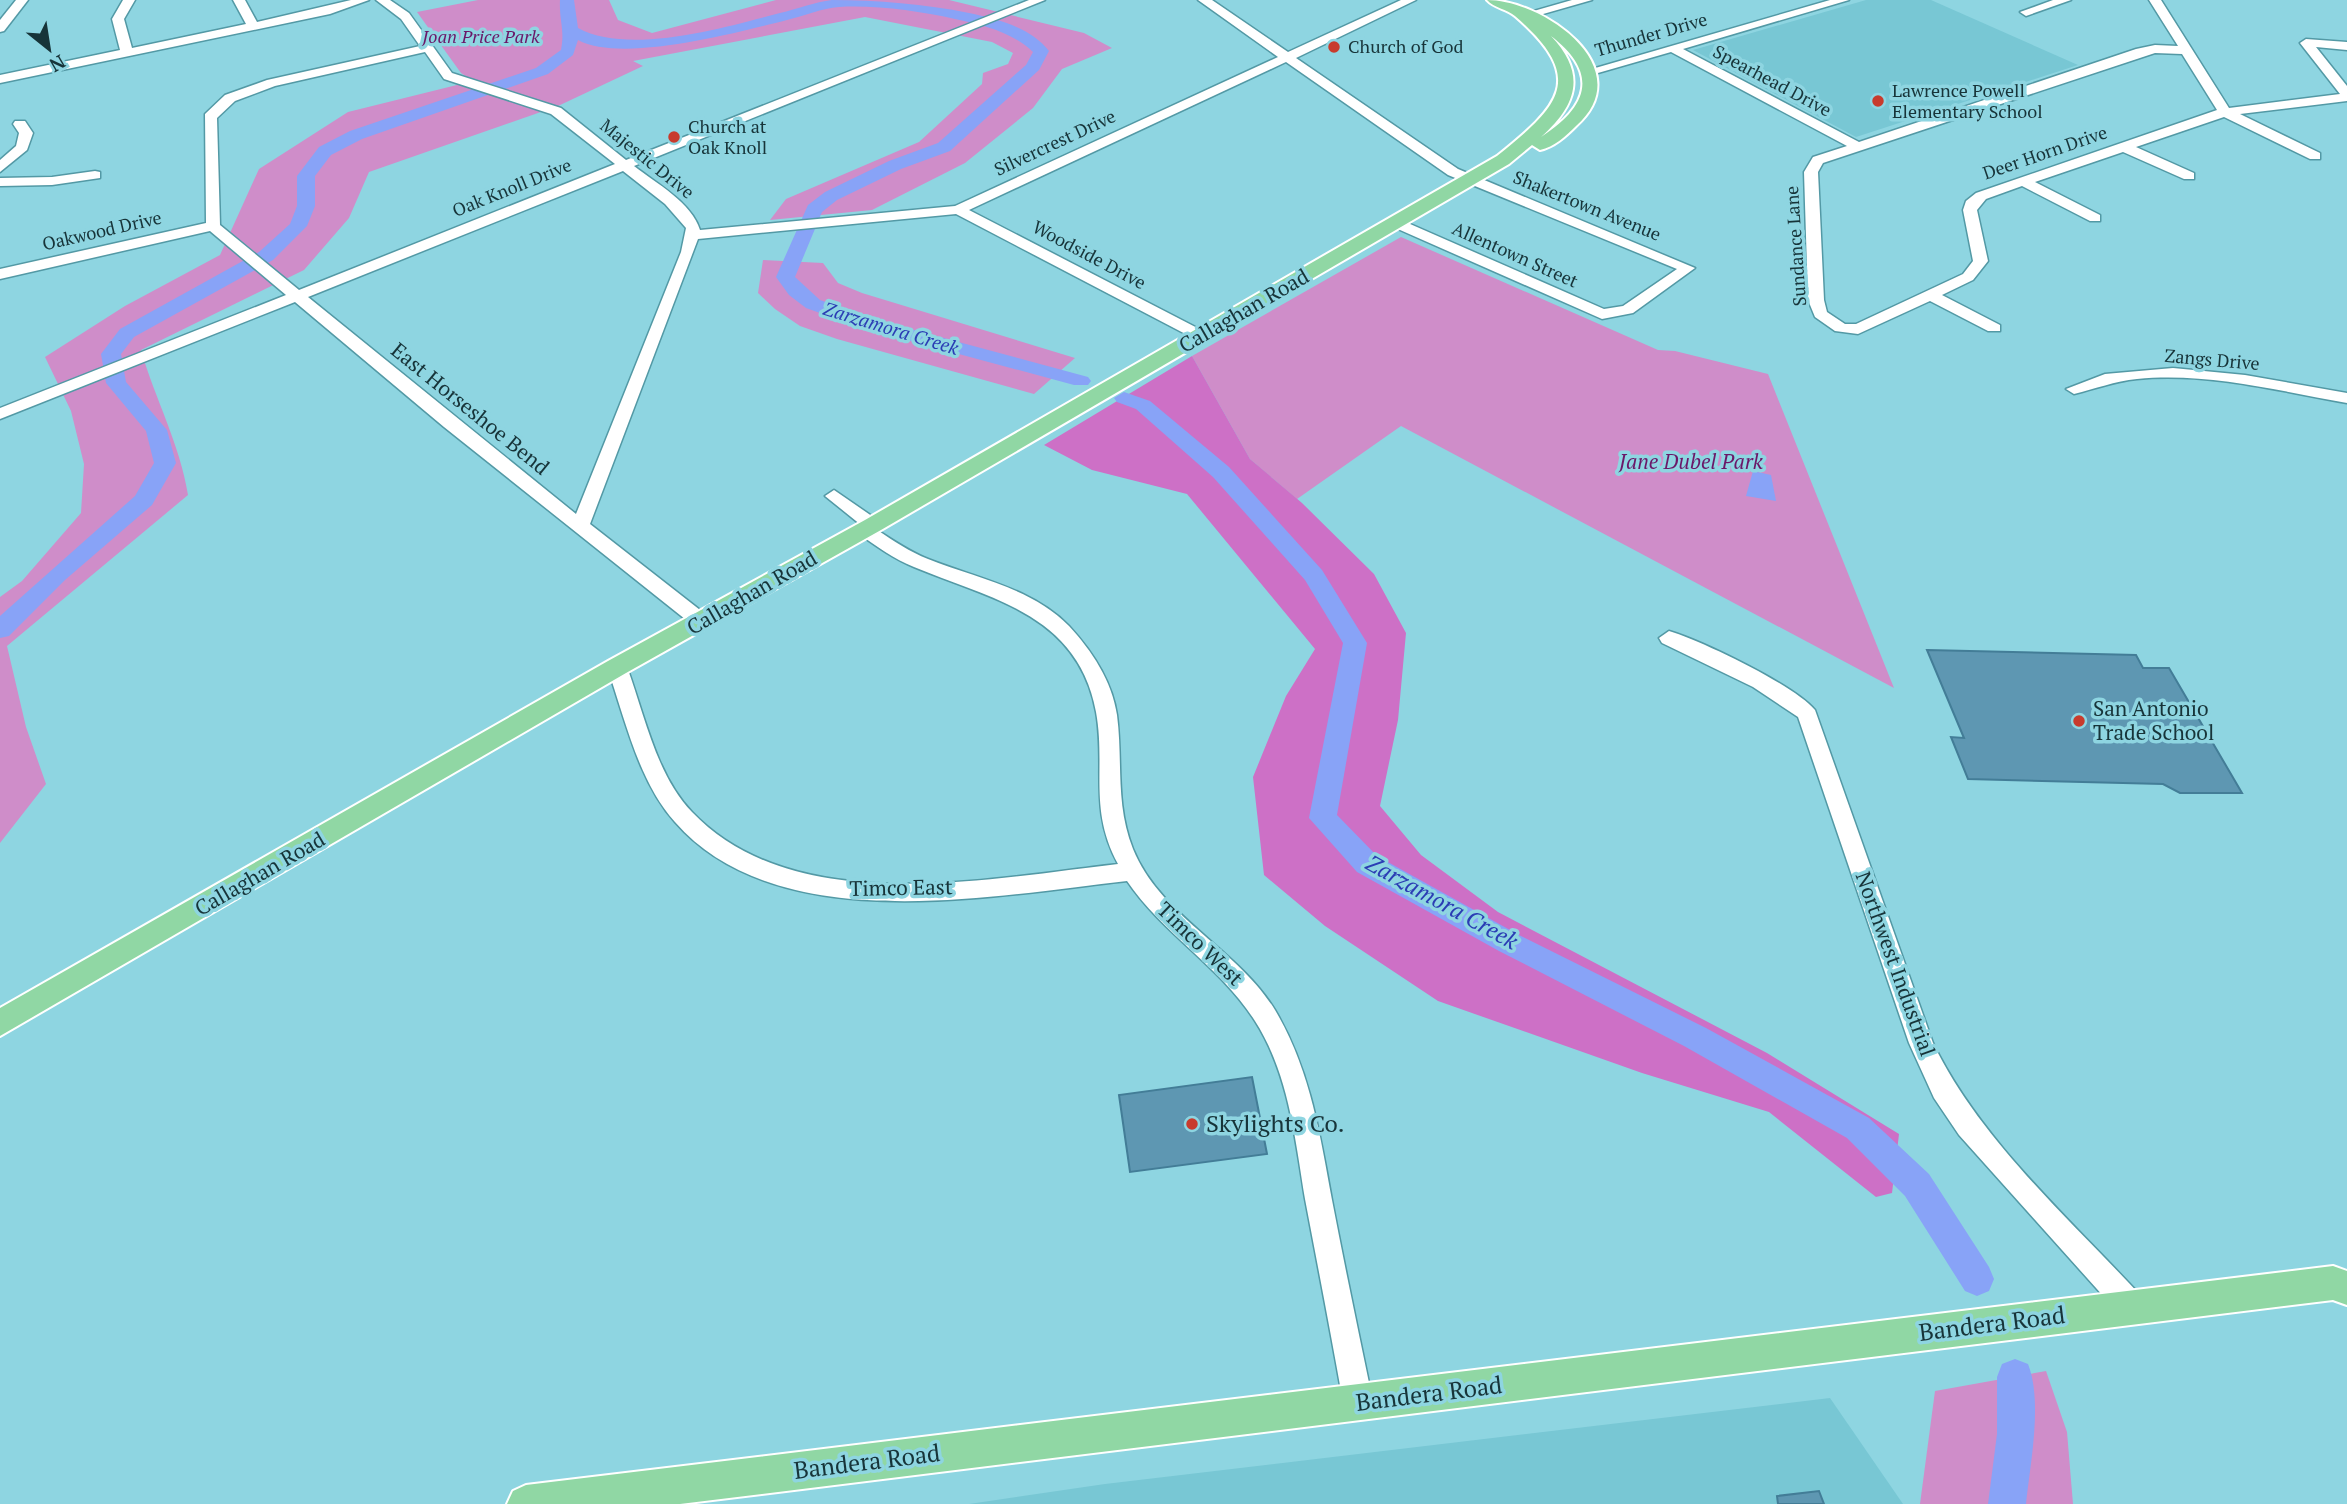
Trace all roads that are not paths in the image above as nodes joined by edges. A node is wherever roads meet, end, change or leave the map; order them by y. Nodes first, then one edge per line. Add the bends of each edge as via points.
1 (22, 0) edge
2 (129, 0) edge
3 (239, 0) edge
4 (363, 0) edge
5 (382, 0) edge
6 (1039, 0) edge
7 (1204, 0) edge
8 (1410, 0) edge
9 (1494, 0) edge
10 (1516, 0) edge
11 (1586, 0) edge
12 (1843, 0) edge
13 (2065, 0) edge
14 (2155, 0) edge
15 (2026, 12) dead end
16 (1529, 16) junction
17 (253, 26) junction
18 (0, 28) edge
19 (2347, 46) edge
20 (427, 48) junction
21 (1672, 48) junction
22 (2185, 50) junction
23 (127, 53) junction
24 (1581, 55) junction
25 (1287, 57) junction
26 (1621, 62) junction
27 (1591, 71) junction
28 (0, 78) edge
29 (2347, 96) edge
30 (2225, 112) junction
31 (20, 124) dead end
32 (1855, 145) junction
33 (2124, 147) junction
34 (1510, 154) junction
35 (2315, 156) dead end
36 (623, 165) junction
37 (0, 168) edge
38 (95, 175) dead end
39 (2189, 176) dead end
40 (1471, 179) junction
41 (2022, 181) junction
42 (0, 182) edge
43 (957, 210) junction
44 (2095, 218) dead end
45 (1396, 223) junction
46 (213, 226) junction
47 (694, 235) junction
48 (1981, 261) junction
49 (2002, 263) dead end
50 (0, 274) edge
51 (296, 295) junction
52 (1931, 295) junction
53 (1619, 313) joint
54 (1841, 328) junction
55 (1994, 328) dead end
56 (1201, 336) junction
57 (1838, 345) dead end
58 (2074, 389) dead end
59 (2347, 398) edge
60 (0, 414) edge
61 (834, 496) dead end
62 (580, 527) junction
63 (869, 527) junction
64 (702, 622) junction
65 (1668, 638) dead end
66 (617, 667) junction
67 (1134, 871) junction
68 (0, 1023) edge
69 (2342, 1279) edge
70 (2132, 1307) junction
71 (1358, 1402) junction
72 (526, 1504) edge

1 - 18 street
2 - 23 street via 118,19
3 - 17 street
4 - 17 street
5 - 20 street, Majestic Drive via 405,16
6 - 36 street, Oak Knoll Drive
7 - 25 street, Shakertown Avenue
8 - 25 street, Silvercrest Drive
9 - 16 main road, Callaghan Road
10 - 16 street, Callaghan Road
11 - 16 street
12 - 21 street, Thunder Drive
13 - 15 street
14 - 22 street
16 - 24 main road, Callaghan Road via 1554,30
16 - 27 main road via 1577,66
16 - 34 main road, Callaghan Road via 1559,55 1567,81 1560,109
17 - 23 street
19 - 29 street via 2306,43
20 - 36 street, Majestic Drive via 449,76 563,116
20 - 46 street via 271,83 230,98 209,117
21 - 26 street, Thunder Drive
21 - 32 street, Spearhead Drive
22 - 30 street
22 - 32 street, Sundance Lane via 2140,52
23 - 28 street
24 - 26 street
24 - 27 main road, Callaghan Road
25 - 40 street, Shakertown Avenue via 1440,164
25 - 43 street, Silvercrest Drive
26 - 27 street, Thunder Drive
27 - 34 main road via 1581,75 1579,92 1567,114
29 - 30 street, Deer Horn Drive
30 - 33 street, Deer Horn Drive
30 - 35 street
31 - 37 street via 26,140
32 - 54 street, Sundance Lane via 1818,160 1811,172 1816,300 1824,319
33 - 39 street
33 - 41 street, Deer Horn Drive
34 - 40 main road, Callaghan Road
36 - 47 street, Majestic Drive via 678,209
36 - 51 street, Oak Knoll Drive
38 - 42 street
40 - 45 main road, Callaghan Road
40 - 53 street, Shakertown Avenue via 1688,268
41 - 44 street
41 - 48 street, Deer Horn Drive via 1970,204
43 - 47 street, Silvercrest Drive
43 - 56 street, Woodside Drive
45 - 53 street, Allentown Street via 1591,311
45 - 56 main road, Callaghan Road
46 - 50 street, Oakwood Drive
46 - 51 street, East Horseshoe Bend
47 - 62 street
48 - 49 street
48 - 52 street via 1968,277
51 - 60 street, Oak Knoll Drive
51 - 62 street, East Horseshoe Bend
52 - 54 street via 1858,329
52 - 55 street
54 - 57 street
56 - 63 main road, Callaghan Road
58 - 59 street, Zangs Drive via 2109,379 2174,374
61 - 63 street, Timco West
62 - 64 street, East Horseshoe Bend
63 - 64 main road, Callaghan Road
63 - 67 street, Timco West via 913,560 1022,602 1059,628 1081,653 1105,698 1110,727 1110,811
64 - 66 main road, Callaghan Road
65 - 70 street, Northwest Industrial via 1781,695 1805,713 1921,1043 1943,1090 1968,1127
66 - 67 street, Timco East via 660,780 681,815 712,844 753,866 816,885 880,892
66 - 68 main road, Callaghan Road
67 - 71 street, Timco West via 1174,922 1246,989 1286,1055 1302,1109
69 - 70 main road, Bandera Road
70 - 71 main road, Bandera Road
71 - 72 main road, Bandera Road

